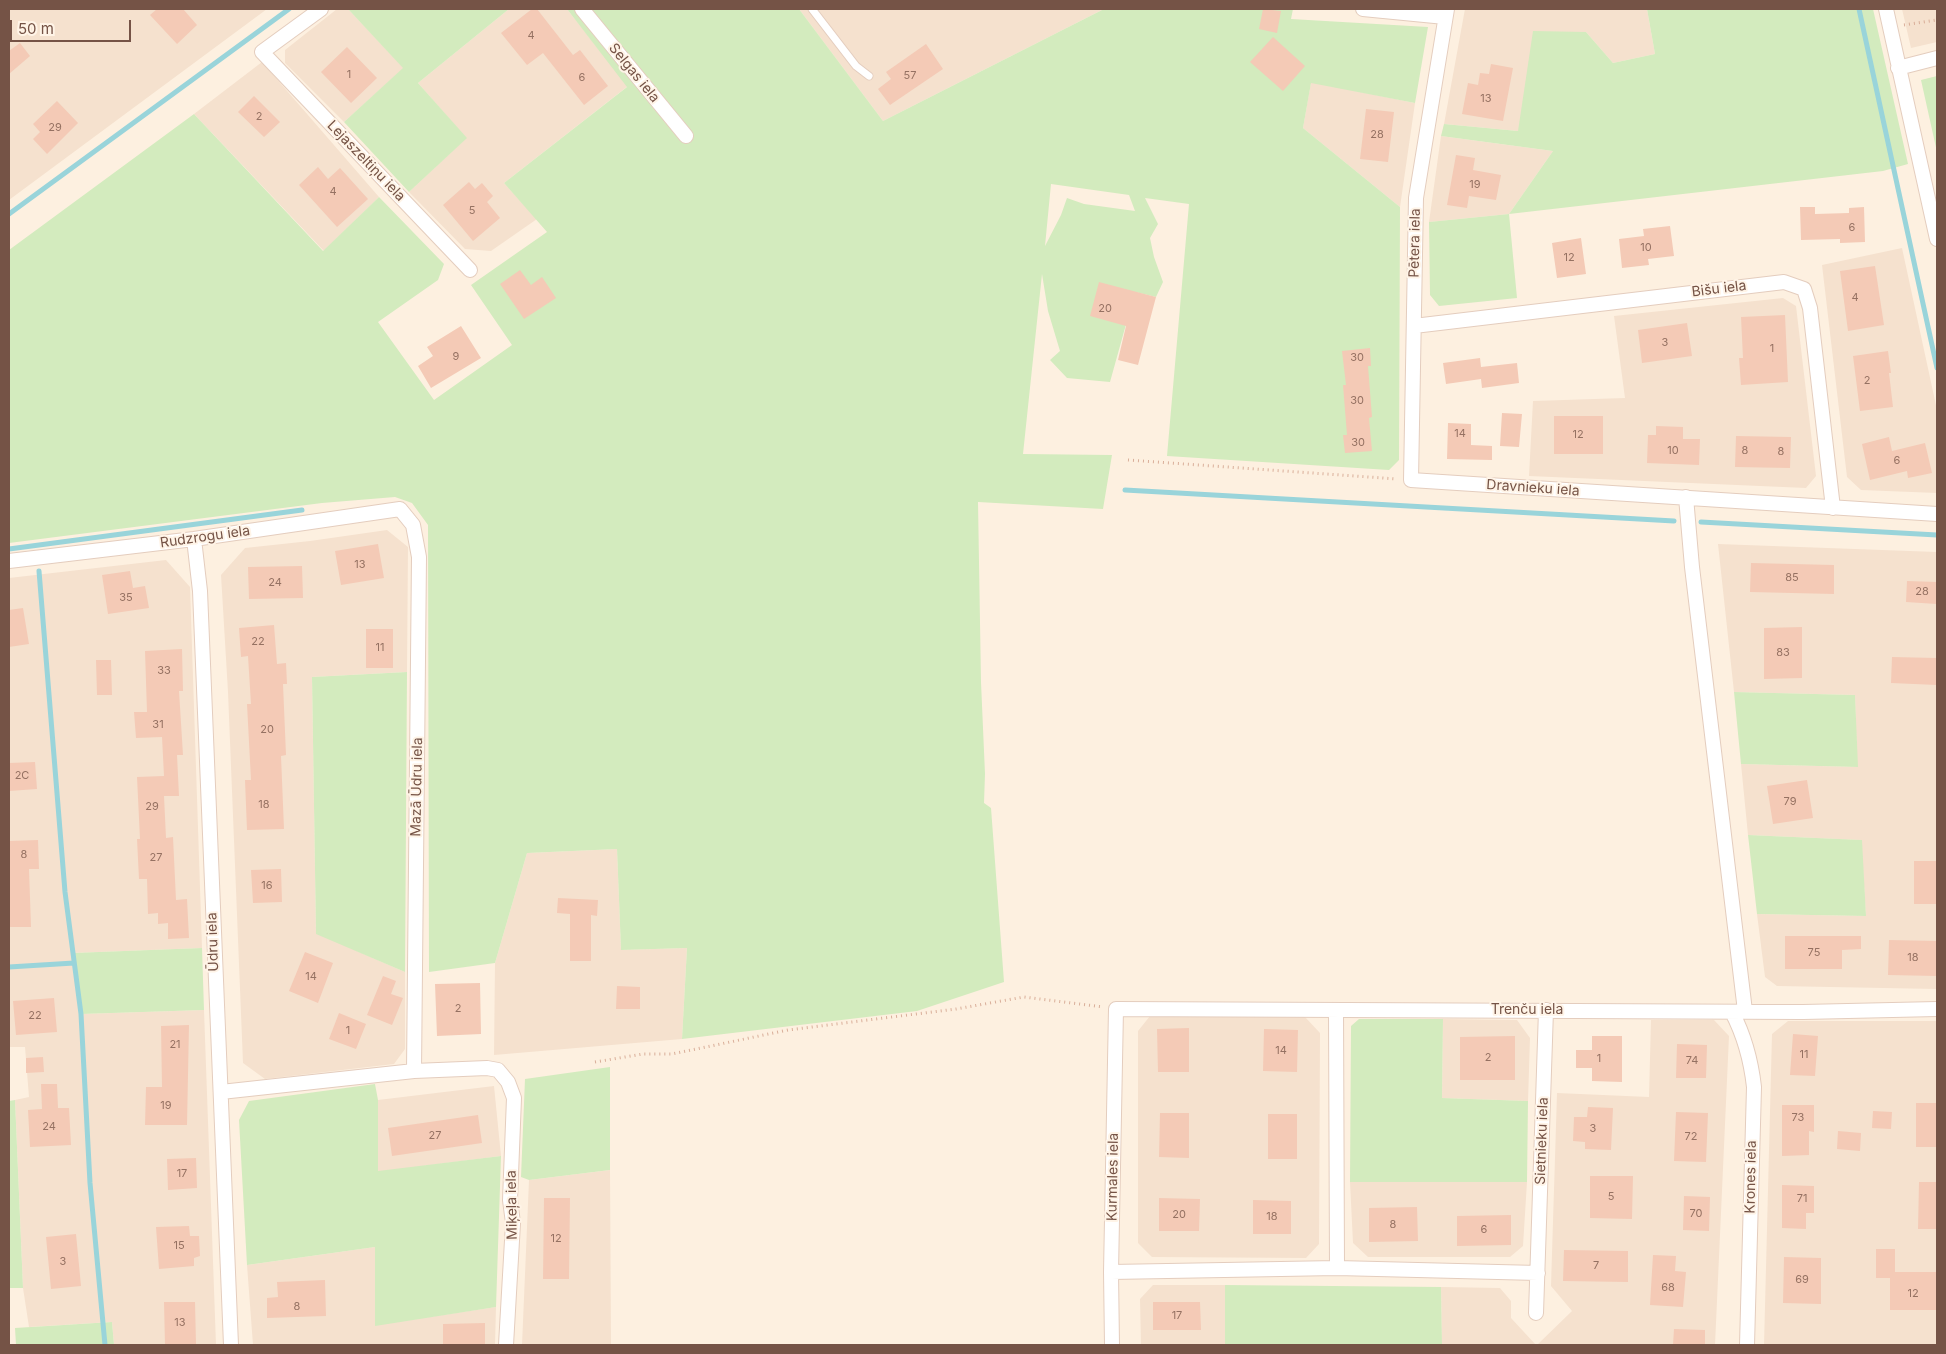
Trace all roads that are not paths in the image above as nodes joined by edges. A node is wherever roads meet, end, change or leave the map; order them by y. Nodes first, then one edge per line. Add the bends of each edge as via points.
1 (321, 9) edge
2 (582, 9) edge
3 (812, 9) edge
4 (1363, 9) edge
5 (1886, 9) edge
6 (1446, 13) edge
7 (1937, 58) edge
8 (1898, 68) junction
9 (869, 76) dead end
10 (686, 136) dead end
11 (1937, 239) edge
12 (470, 270) dead end
13 (1414, 326) junction
14 (1411, 480) joint
15 (1686, 497) junction
16 (1833, 508) junction
17 (400, 509) joint
18 (1937, 514) edge
19 (194, 539) junction
20 (9, 560) edge
21 (1116, 1009) joint
22 (1937, 1009) edge
23 (1336, 1010) junction
24 (1546, 1010) junction
25 (1738, 1012) junction
26 (414, 1071) junction
27 (221, 1092) junction
28 (1338, 1268) junction
29 (1111, 1272) junction
30 (1538, 1272) junction
31 (1536, 1312) dead end
32 (231, 1345) edge
33 (506, 1345) edge
34 (1112, 1345) edge
35 (1747, 1345) edge

1 - 12 street, Lejaszeltiņu iela via 262,52
2 - 10 street, Selgas iela
3 - 9 lane via 856,66
4 - 6 street
5 - 8 street
6 - 13 street, Pētera iela via 1416,198
7 - 8 street
8 - 11 street
13 - 14 street, Pētera iela
13 - 16 street, Bišu iela via 1784,282 1804,289 1810,308
14 - 15 street, Dravnieku iela
15 - 16 street, Dravnieku iela
15 - 25 street, Krones iela
16 - 18 street, Dravnieku iela
17 - 19 street, Rudzrogu iela
17 - 26 street, Mazā Ūdru iela via 413,525 419,557
19 - 20 street, Rudzrogu iela
19 - 27 street, Ūdru iela via 200,591
21 - 23 street, Trenču iela
21 - 29 street, Kurmales iela
22 - 25 street, Trenču iela
23 - 24 street, Trenču iela
23 - 28 street
24 - 25 street, Trenču iela
24 - 30 street, Sietnieku iela
25 - 35 street, Krones iela via 1754,1087
26 - 27 street
26 - 33 street, Miķeļa iela via 498,1070 508,1082 514,1098 510,1200 513,1223
27 - 32 street, Ūdru iela
28 - 29 street
28 - 30 street
29 - 34 street, Kurmales iela
30 - 31 street, Sietnieku iela

